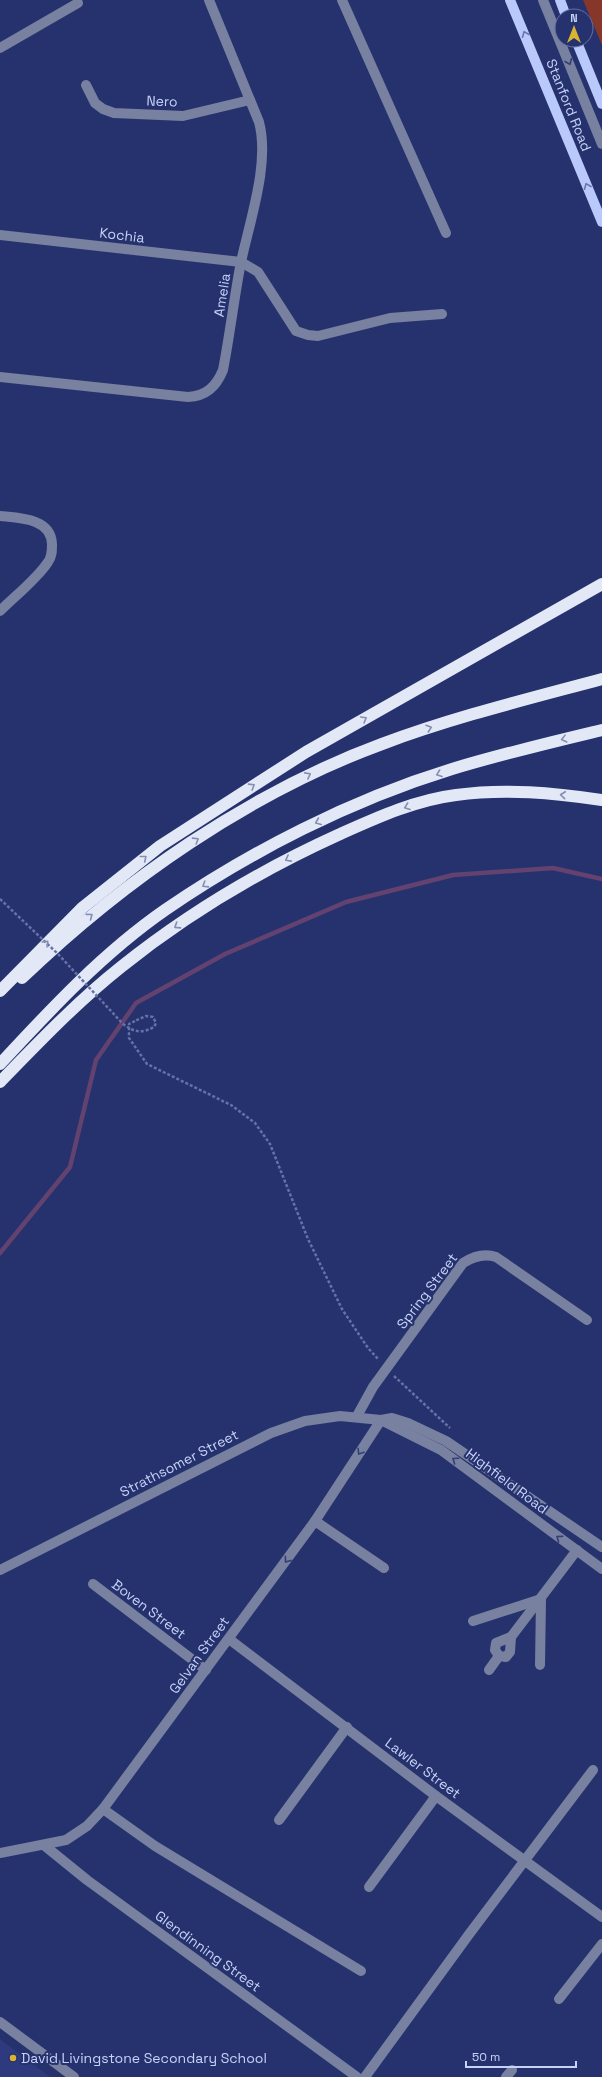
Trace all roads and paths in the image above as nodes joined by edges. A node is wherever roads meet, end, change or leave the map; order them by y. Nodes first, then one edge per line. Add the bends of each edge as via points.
1 (209, 0) edge
2 (342, 0) edge
3 (510, 0) edge
4 (543, 0) edge
5 (78, 3) dead end
6 (0, 48) edge
7 (579, 48) edge
8 (86, 85) dead end
9 (250, 100) junction
10 (602, 104) edge
11 (602, 144) edge
12 (602, 222) edge
13 (446, 233) dead end
14 (0, 235) edge
15 (241, 262) junction
16 (442, 314) dead end
17 (0, 377) edge
18 (0, 516) edge
19 (602, 584) edge
20 (0, 611) edge
21 (602, 679) edge
22 (602, 730) edge
23 (602, 800) edge
24 (0, 899) edge
25 (0, 991) edge
26 (0, 1000) edge
27 (0, 1064) edge
28 (0, 1082) edge
29 (587, 1320) dead end
30 (387, 1368) junction
31 (357, 1416) junction
32 (388, 1421) junction
33 (454, 1432) dead end
34 (315, 1521) junction
35 (602, 1547) edge
36 (577, 1550) junction
37 (384, 1568) dead end
38 (602, 1569) edge
39 (0, 1570) edge
40 (93, 1584) dead end
41 (540, 1599) junction
42 (473, 1621) dead end
43 (228, 1639) junction
44 (540, 1665) dead end
45 (206, 1670) junction
46 (489, 1670) dead end
47 (348, 1727) junction
48 (592, 1770) dead end
49 (436, 1796) junction
50 (103, 1809) junction
51 (279, 1820) dead end
52 (45, 1846) junction
53 (0, 1853) edge
54 (525, 1860) junction
55 (369, 1887) dead end
56 (602, 1917) edge
57 (602, 1944) edge
58 (361, 1971) dead end
59 (560, 1999) dead end
60 (0, 2022) edge
61 (74, 2077) edge
62 (357, 2077) edge
63 (365, 2077) edge

1 - 9 street, Amelia
2 - 13 street
12 -> 3 main road, Stanford Road
4 -> 11 street
5 - 6 street
7 - 10 main road
8 - 9 street, Nero via 95,103 114,113 183,116
9 - 15 street, Amelia via 262,134 263,153 252,220
14 - 15 street, Kochia
15 - 16 street via 258,272 296,331 308,335 318,336 390,318
15 - 17 street, Amelia via 223,370 216,385 204,394 188,397
18 - 20 street via 38,523 50,535 52,549 49,562
25 -> 19 highway via 82,908 160,846 306,752
26 -> 21 highway via 85,920 165,859 238,814 314,772 381,744 443,723
22 -> 27 highway via 451,770 367,801 299,830 164,911 110,954 47,1014
23 -> 28 highway via 529,792 455,795 411,806 371,820 308,849 241,885 173,928 120,967 59,1022
24 - 30 path, bridge via 58,954 123,1024 133,1031 139,1032 154,1027 156,1023 153,1017 146,1016 129,1024 129,1038 147,1064 231,1105 255,1123 270,1144 308,1239 342,1309 368,1348
29 - 30 street, Spring Street via 496,1257 471,1257 463,1263
30 - 31 street, Spring Street
30 - 33 path
31 - 32 street, Strathsomer Street
31 - 39 street, Strathsomer Street via 305,1421 271,1433
32 -> 34 street, Gelvan Street
32 - 35 street, Highfield Road via 425,1430 446,1441
36 -> 32 street, Highfield Road via 441,1450
34 - 37 street
34 -> 43 street, Gelvan Street
36 - 38 street, Highfield Road
36 - 41 street
40 - 45 street, Boven Street
41 - 42 street
41 - 44 street
41 - 46 street via 511,1637 496,1643 495,1650 499,1656
43 - 45 street, Gelvan Street
43 - 47 street, Lawler Street
45 - 50 street, Gelvan Street
47 - 49 street, Lawler Street
47 - 51 street
48 - 54 street
49 - 54 street, Lawler Street
49 - 55 street
50 - 52 street, Gelvan Street via 74,1836
50 - 58 street via 155,1846
52 - 53 street, Gelvan Street
52 - 62 street, Glendinning Street via 86,1880
54 - 56 street, Lawler Street
54 - 63 street
57 - 59 street
60 - 61 street

